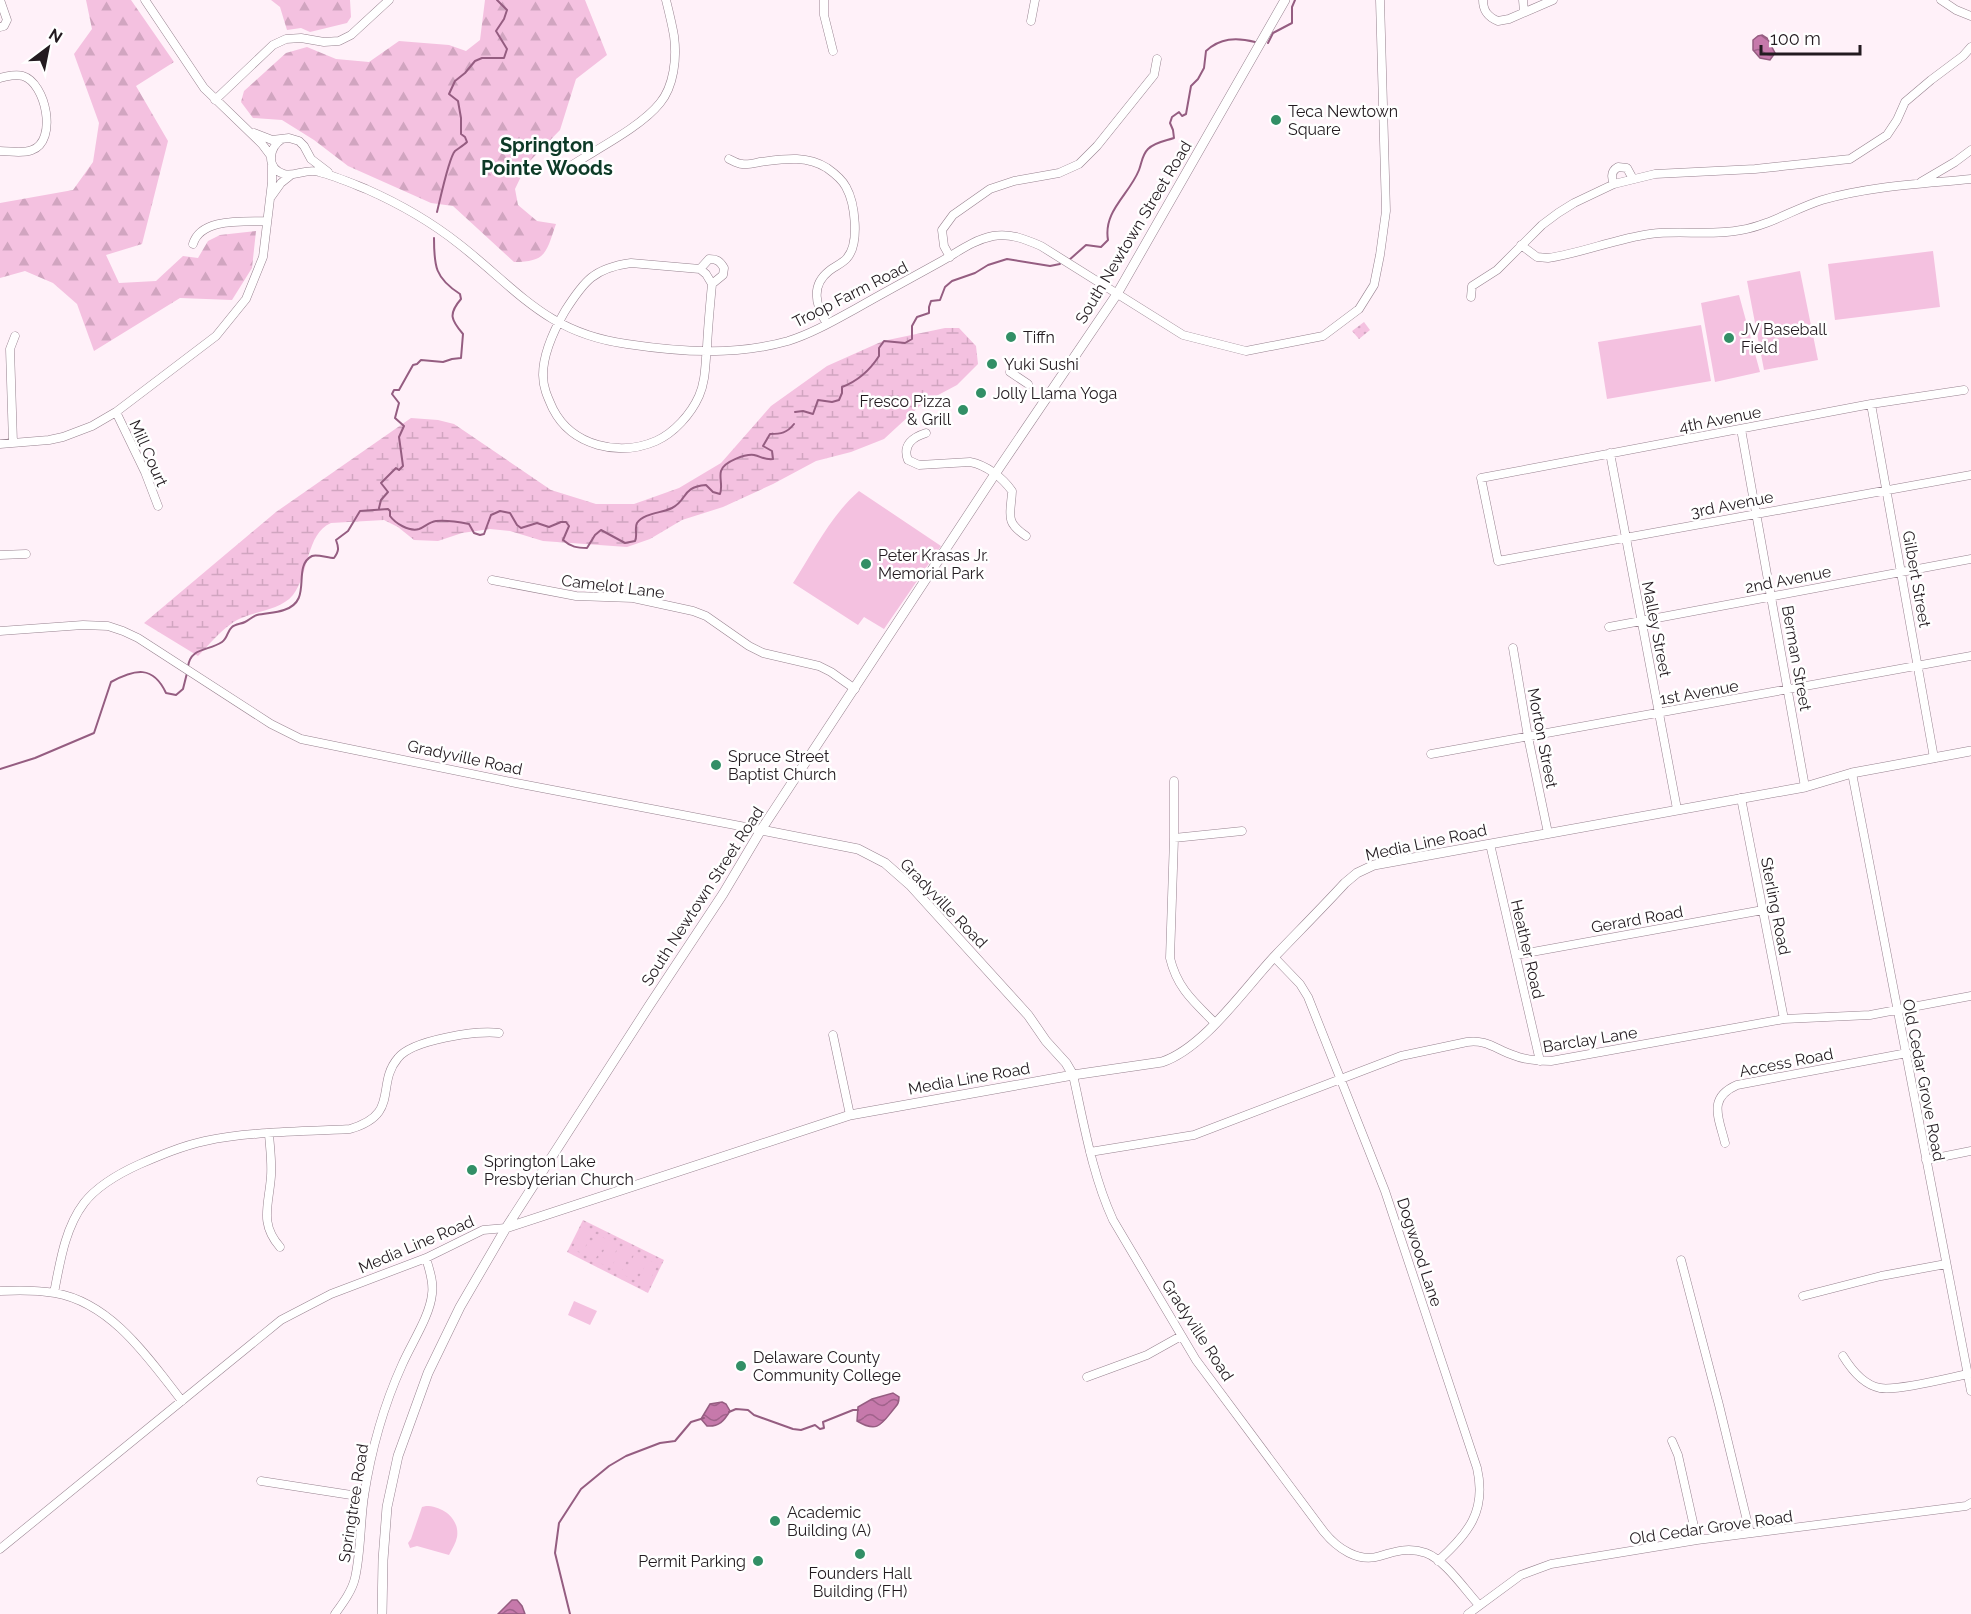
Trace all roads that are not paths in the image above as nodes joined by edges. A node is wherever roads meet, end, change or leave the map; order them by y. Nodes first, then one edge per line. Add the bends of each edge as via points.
1 (0, 0) edge
2 (145, 0) edge
3 (388, 0) edge
4 (666, 0) edge
5 (824, 0) edge
6 (1035, 0) edge
7 (1285, 0) edge
8 (1380, 0) edge
9 (1483, 0) edge
10 (1523, 0) edge
11 (1553, 0) edge
12 (1941, 0) edge
13 (1524, 12) junction
14 (1971, 16) edge
15 (1031, 21) dead end
16 (0, 27) edge
17 (1971, 47) edge
18 (833, 51) dead end
19 (1157, 59) dead end
20 (0, 78) edge
21 (215, 100) junction
22 (244, 128) junction
23 (282, 139) junction
24 (1971, 150) edge
25 (0, 151) edge
26 (307, 152) junction
27 (729, 159) dead end
28 (271, 160) junction
29 (569, 167) dead end
30 (294, 174) junction
31 (334, 176) junction
32 (1633, 179) junction
33 (1971, 179) edge
34 (1920, 182) junction
35 (1614, 184) junction
36 (270, 198) junction
37 (267, 221) junction
38 (193, 244) dead end
39 (1521, 245) junction
40 (950, 256) junction
41 (700, 269) junction
42 (712, 284) junction
43 (1117, 294) junction
44 (1471, 297) dead end
45 (558, 324) junction
46 (827, 324) junction
47 (15, 336) dead end
48 (706, 351) junction
49 (1010, 372) dead end
50 (1028, 384) dead end
51 (1964, 390) dead end
52 (1871, 404) junction
53 (116, 412) junction
54 (1741, 429) junction
55 (926, 433) dead end
56 (13, 443) junction
57 (0, 444) edge
58 (1610, 453) junction
59 (995, 474) junction
60 (1971, 475) edge
61 (1887, 489) junction
62 (158, 506) dead end
63 (1756, 514) junction
64 (1026, 536) dead end
65 (1625, 538) junction
66 (26, 554) dead end
67 (0, 555) edge
68 (1971, 559) edge
69 (1498, 561) joint
70 (1902, 571) junction
71 (492, 580) dead end
72 (1772, 596) junction
73 (1641, 621) junction
74 (1609, 627) dead end
75 (0, 631) edge
76 (1513, 648) dead end
77 (1971, 656) edge
78 (1918, 666) junction
79 (855, 689) junction
80 (1789, 690) junction
81 (1659, 712) junction
82 (1528, 737) junction
83 (1971, 751) edge
84 (1431, 754) dead end
85 (1934, 758) junction
86 (1852, 774) junction
87 (1174, 781) dead end
88 (1805, 787) junction
89 (1741, 798) junction
90 (1677, 810) junction
91 (761, 830) junction
92 (1242, 831) dead end
93 (1548, 833) junction
94 (1174, 838) junction
95 (1490, 844) junction
96 (1763, 910) junction
97 (1516, 955) junction
98 (1274, 957) junction
99 (1971, 996) edge
100 (1897, 1010) junction
101 (1784, 1019) junction
102 (1215, 1023) junction
103 (499, 1033) dead end
104 (833, 1035) dead end
105 (1907, 1053) junction
106 (1540, 1061) junction
107 (1073, 1075) junction
108 (1342, 1079) junction
109 (850, 1115) junction
110 (269, 1134) junction
111 (1725, 1143) dead end
112 (1090, 1152) junction
113 (1971, 1152) edge
114 (1926, 1160) junction
115 (506, 1228) junction
116 (280, 1247) dead end
117 (426, 1258) junction
118 (1681, 1260) dead end
119 (1946, 1264) junction
120 (0, 1291) edge
121 (54, 1293) junction
122 (1803, 1296) dead end
123 (1181, 1336) junction
124 (1843, 1356) dead end
125 (1968, 1374) junction
126 (1087, 1377) dead end
127 (1971, 1391) edge
128 (182, 1401) junction
129 (1672, 1441) dead end
130 (261, 1481) dead end
131 (364, 1497) junction
132 (1971, 1503) edge
133 (1750, 1533) junction
134 (1697, 1540) junction
135 (0, 1549) edge
136 (1438, 1561) junction
137 (1479, 1605) junction
138 (335, 1614) edge
139 (382, 1614) edge
140 (1468, 1614) edge

1 - 16 street via 7,20
2 - 21 street, Troop Farm Road
3 - 21 street via 351,35 339,41 286,39 273,45
4 - 29 street via 675,54 662,102 643,120
5 - 18 street
6 - 15 street
7 - 43 main road, South Newtown Street Road
8 - 43 street, Troop Farm Road via 1386,211 1374,285 1359,309 1323,336 1246,351 1183,335
9 - 13 street via 1487,14 1498,21
10 - 13 street
11 - 13 street
12 - 14 street
17 - 32 street via 1905,102 1887,135 1850,159
19 - 40 street via 1154,75 1079,164 990,189 953,215 942,230
20 - 25 street via 22,75 35,83 44,100 47,128 35,149
21 - 22 street, Troop Farm Road
22 - 23 street via 268,139
22 - 28 street, Troop Farm Road via 262,144
23 - 26 street via 299,141
23 - 28 street via 274,146
24 - 34 street
26 - 30 street via 306,164
26 - 31 street, Troop Farm Road
27 - 46 street via 741,165 801,158 820,163 846,186 853,202 854,240 847,258 826,273 816,292 820,314
28 - 30 street, Troop Farm Road via 278,171
28 - 36 street
30 - 31 street, Troop Farm Road via 311,170
30 - 36 street
31 - 45 street, Troop Farm Road via 400,204 437,227
32 - 35 street
32 - 35 street via 1627,168 1618,166 1611,176
33 - 34 street
34 - 39 street via 1822,200 1740,230 1648,234 1548,258 1537,257
35 - 39 street via 1574,202
36 - 37 street
37 - 38 street via 214,226 198,233
37 - 53 street via 263,257 254,283 227,324
39 - 44 street via 1497,270 1472,286
40 - 43 street, Troop Farm Road via 973,242 995,236 1020,237
40 - 46 street, Troop Farm Road
41 - 42 street
41 - 42 street via 709,259 721,262 723,275
41 - 45 street via 613,265 580,288
42 - 48 street
43 - 59 main road, South Newtown Street Road
45 - 48 street, Troop Farm Road via 604,340
45 - 48 street via 543,374 546,395 571,433 590,444 634,447 656,441 674,429 699,395 706,373
46 - 48 street, Troop Farm Road via 803,336 767,346
47 - 56 street via 10,350
49 - 50 street
51 - 52 street, 4th Avenue
52 - 54 street, 4th Avenue
52 - 61 street, Gilbert Street
53 - 56 street via 63,437
53 - 62 street, Mill Court
54 - 58 street, 4th Avenue
54 - 63 street, Berman Street
55 - 59 street via 909,441 908,460 920,465 970,462
56 - 57 street
58 - 65 street, Malley Street
58 - 69 street, 4th Avenue via 1481,478
59 - 64 street via 1012,490 1011,523
59 - 79 main road, South Newtown Street Road
60 - 61 street, 3rd Avenue
61 - 63 street, 3rd Avenue
61 - 70 street, Gilbert Street
63 - 65 street, 3rd Avenue
63 - 72 street, Berman Street
65 - 69 street, 3rd Avenue
65 - 73 street, Malley Street
66 - 67 street
68 - 70 street, 2nd Avenue
70 - 72 street, 2nd Avenue
70 - 78 street, Gilbert Street
71 - 79 street, Camelot Lane via 576,596 633,598 693,611 763,653 819,666
72 - 73 street, 2nd Avenue
72 - 80 street, Berman Street
73 - 74 street, 2nd Avenue
73 - 81 street, Malley Street
75 - 91 street, Gradyville Road via 108,626 138,638 271,724 301,739
76 - 82 street, Morton Street
77 - 78 street, 1st Avenue
78 - 80 street, 1st Avenue
78 - 85 street, Gilbert Street
79 - 91 main road, South Newtown Street Road
80 - 81 street, 1st Avenue
80 - 88 street, Berman Street
81 - 82 street, 1st Avenue
81 - 90 street, Malley Street
82 - 84 street, 1st Avenue
82 - 93 street, Morton Street
83 - 85 main road, Media Line Road
85 - 86 main road, Media Line Road
86 - 88 main road, Media Line Road
86 - 100 street, Old Cedar Grove Road
87 - 94 street
88 - 89 main road, Media Line Road
89 - 90 main road, Media Line Road
89 - 96 street, Sterling Road
90 - 93 main road, Media Line Road
91 - 107 main road, Gradyville Road via 858,849 885,863 910,885 1028,1015
91 - 115 main road, South Newtown Street Road
92 - 94 street
93 - 95 main road, Media Line Road
94 - 102 street via 1170,958 1181,988
95 - 97 street, Heather Road
95 - 98 main road, Media Line Road via 1364,869 1345,883
96 - 97 street, Gerard Road
96 - 101 street, Sterling Road
97 - 106 street, Heather Road
98 - 102 main road, Media Line Road
98 - 108 street, Dogwood Lane via 1308,997
99 - 100 street, Barclay Lane
100 - 101 street, Barclay Lane via 1854,1017
100 - 105 street, Old Cedar Grove Road
101 - 106 street, Barclay Lane via 1564,1060
102 - 107 main road, Media Line Road via 1176,1057
103 - 110 street via 487,1031 442,1039 406,1050 393,1067 381,1108 363,1125
104 - 109 street
105 - 111 street, Access Road via 1729,1088 1721,1095 1717,1108
105 - 114 street, Old Cedar Grove Road
106 - 108 street, Barclay Lane via 1475,1041 1401,1056
107 - 109 main road, Media Line Road
107 - 112 street, Gradyville Road
108 - 112 street, Barclay Lane via 1194,1135
108 - 136 street, Dogwood Lane via 1385,1191 1480,1478 1479,1501 1469,1529
109 - 115 main road, Media Line Road
110 - 116 street via 271,1175 266,1221
110 - 121 street via 204,1141 170,1151 99,1187 84,1202 67,1236
112 - 123 street, Gradyville Road via 1113,1220
113 - 114 street
114 - 119 street, Old Cedar Grove Road
115 - 117 street, Media Line Road via 483,1230
115 - 139 main road, South Newtown Street Road via 428,1373 398,1456 387,1507
117 - 128 street, Media Line Road via 331,1294 281,1320
117 - 131 street, Springtree Road via 432,1294 384,1408
118 - 133 street
119 - 122 street
119 - 125 street, Old Cedar Grove Road
120 - 121 street
121 - 128 street via 106,1316
123 - 126 street
123 - 136 street, Gradyville Road via 1332,1542 1359,1556 1379,1557 1412,1550
124 - 125 street via 1860,1376 1880,1388
125 - 127 street, Old Cedar Grove Road
128 - 135 street, Media Line Road
129 - 134 street
130 - 131 street
131 - 138 street, Springtree Road via 355,1580
132 - 133 street, Old Cedar Grove Road
133 - 134 street, Old Cedar Grove Road
134 - 137 street, Old Cedar Grove Road via 1551,1564 1521,1575
136 - 137 street, Gradyville Road
137 - 140 street, Old Cedar Grove Road

